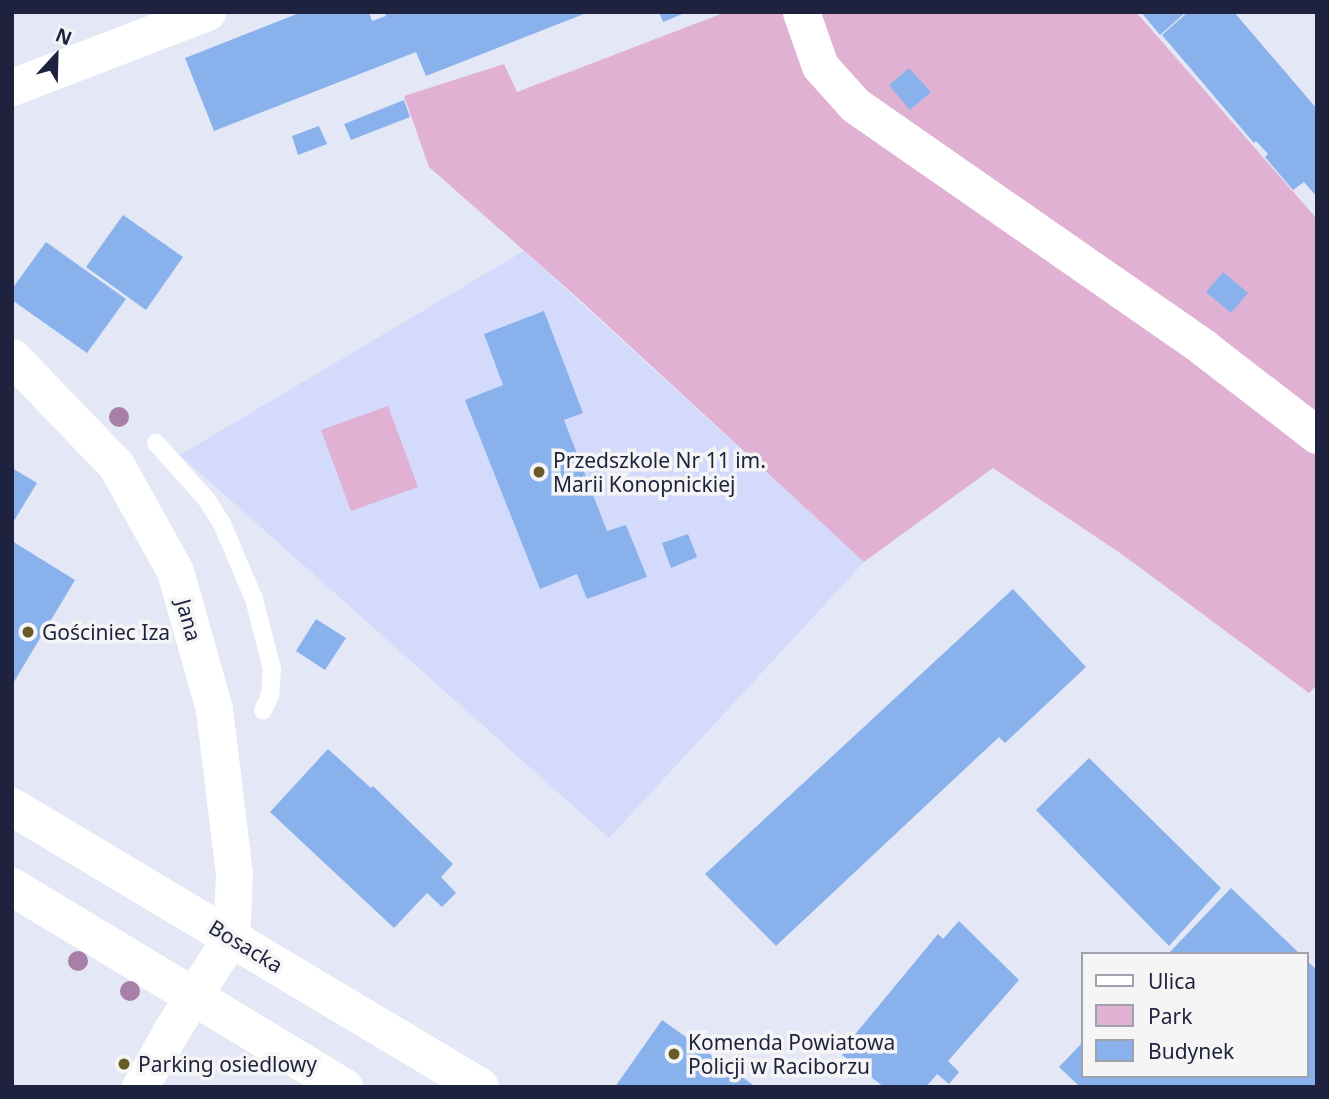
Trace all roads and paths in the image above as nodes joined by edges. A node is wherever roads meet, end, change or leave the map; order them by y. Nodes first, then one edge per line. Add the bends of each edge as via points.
1 (207, 12) edge
2 (802, 12) edge
3 (12, 87) edge
4 (12, 357) edge
5 (1317, 435) edge
6 (156, 443) dead end
7 (263, 711) dead end
8 (12, 807) edge
9 (12, 887) edge
10 (231, 937) junction
11 (193, 997) junction
12 (140, 1087) edge
13 (344, 1087) edge
14 (480, 1087) edge

1 - 3 street
2 - 5 street via 820,66 855,105 1204,348
4 - 10 street, Jana via 116,465 175,572 214,709 234,874
6 - 7 lane via 222,524 254,599 272,669
8 - 10 street, Bosacka
9 - 11 street
10 - 11 street
10 - 14 street, Bosacka
11 - 12 street
11 - 13 street

